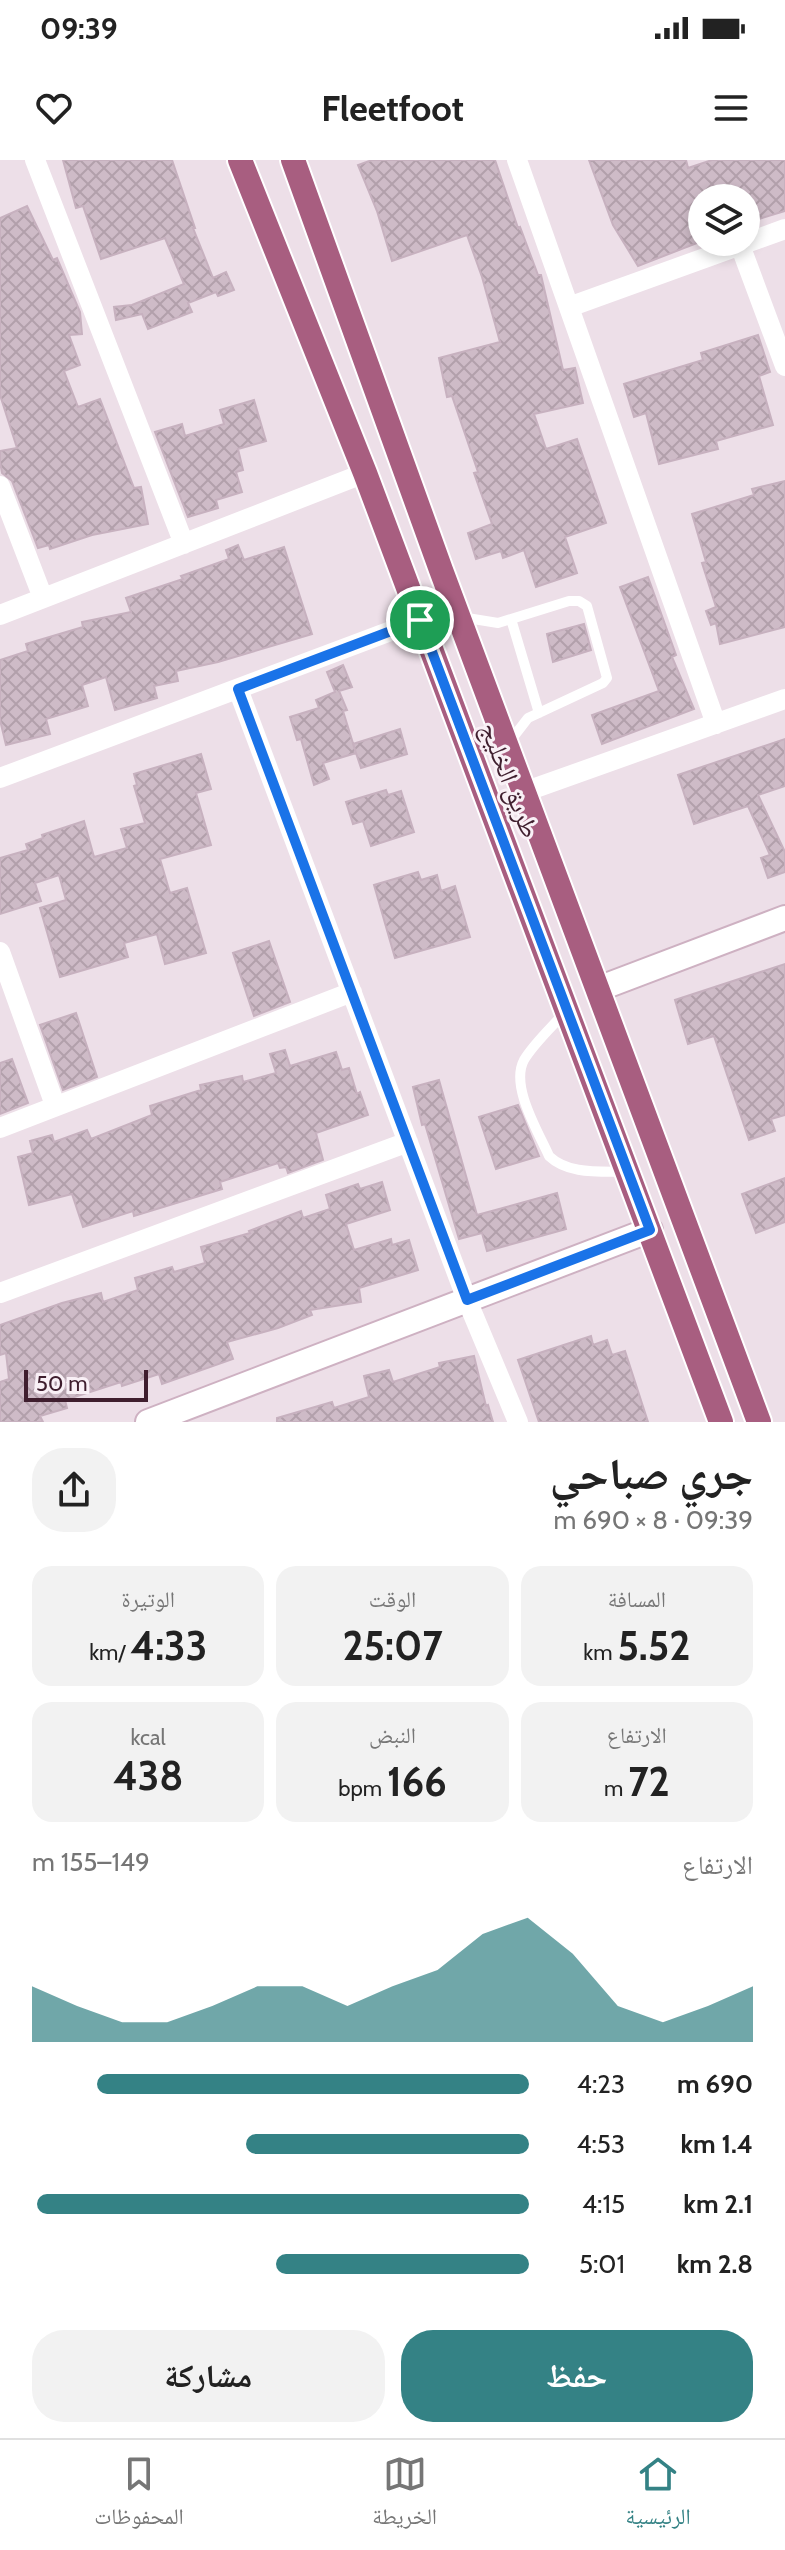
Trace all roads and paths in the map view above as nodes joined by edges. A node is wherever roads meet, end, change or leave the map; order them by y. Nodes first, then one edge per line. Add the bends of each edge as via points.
1 (35, 160) edge
2 (240, 160) edge
3 (293, 160) edge
4 (517, 160) edge
5 (785, 229) edge
6 (760, 238) edge
7 (710, 256) edge
8 (744, 256) edge
9 (569, 307) junction
10 (785, 366) edge
11 (365, 473) junction
12 (0, 486) edge
13 (184, 544) junction
14 (43, 598) junction
15 (0, 615) edge
16 (459, 616) junction
17 (511, 619) junction
18 (420, 620) junction
19 (238, 689) junction
20 (785, 699) edge
21 (539, 713) junction
22 (716, 724) junction
23 (507, 745) junction
24 (0, 778) edge
25 (524, 792) junction
26 (785, 918) edge
27 (0, 952) edge
28 (598, 989) junction
29 (352, 992) junction
30 (567, 1009) junction
31 (55, 1105) junction
32 (0, 1128) edge
33 (408, 1142) junction
34 (628, 1172) junction
35 (650, 1230) junction
36 (0, 1293) edge
37 (467, 1300) junction
38 (154, 1421) edge
39 (518, 1422) edge
40 (721, 1422) edge
41 (759, 1422) edge

1 - 13 street
2 - 11 main road, طريق الخليج
3 - 16 main road, طريق الخليج
4 - 9 street
5 - 6 street
7 - 9 street
8 - 10 street
9 - 22 street
11 - 13 street
11 - 18 main road, طريق الخليج
12 - 14 street
13 - 14 street
14 - 15 street
16 - 17 lane via 498,623
16 - 23 main road, طريق الخليج
17 - 21 lane
17 - 21 lane via 579,601 587,606 606,668 603,683
18 - 19 street
18 - 30 main road, طريق الخليج
19 - 24 street
19 - 29 street
20 - 22 street
21 - 23 lane via 528,718
22 - 25 street
23 - 25 main road, طريق الخليج
25 - 28 main road, طريق الخليج
26 - 28 street
27 - 31 street
28 - 41 main road, طريق الخليج
29 - 31 street
29 - 33 street
30 - 34 main road, طريق الخليج
30 - 34 lane via 524,1060 520,1089 557,1164
31 - 32 street
33 - 36 street
33 - 37 street
34 - 35 main road, طريق الخليج
35 - 37 street
35 - 40 main road, طريق الخليج
37 - 38 street
37 - 39 street

